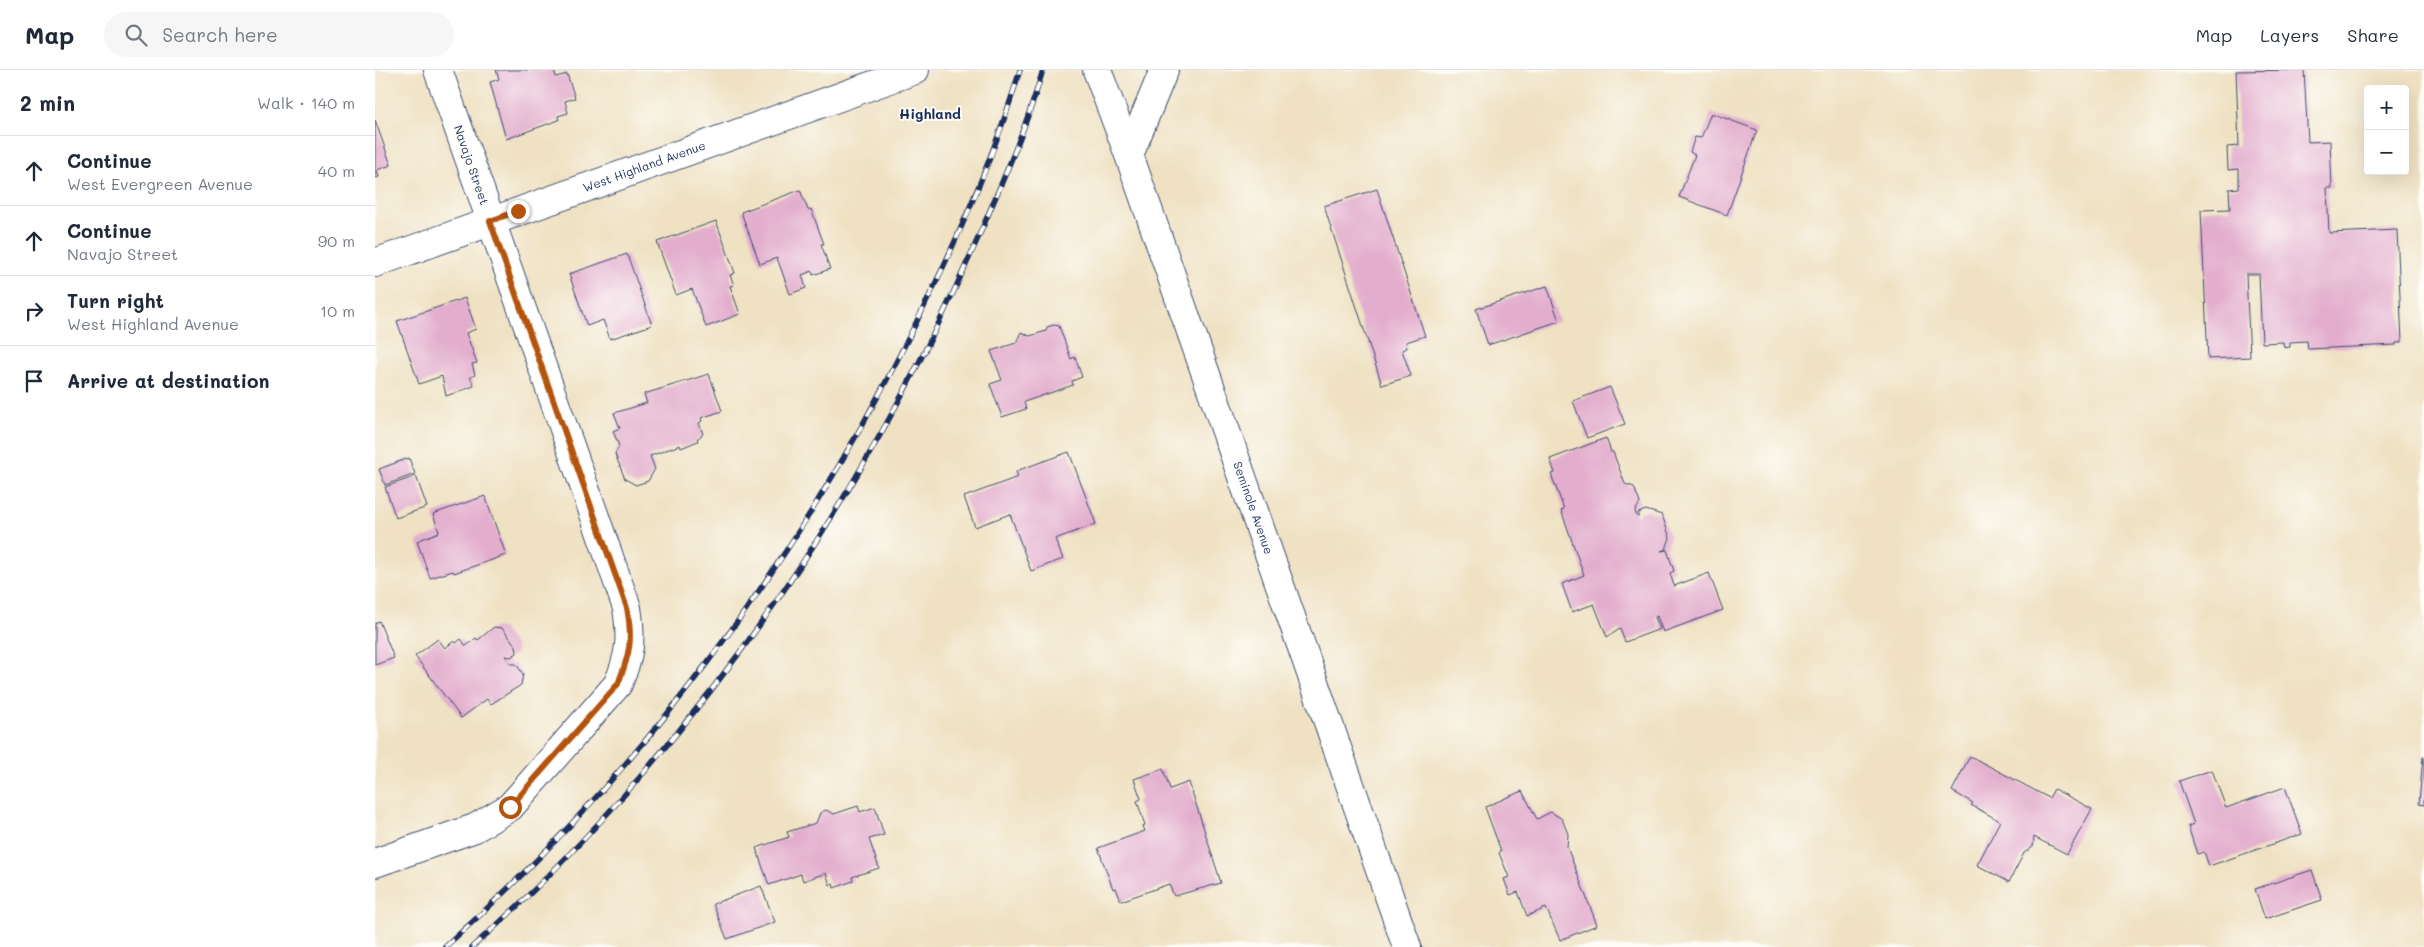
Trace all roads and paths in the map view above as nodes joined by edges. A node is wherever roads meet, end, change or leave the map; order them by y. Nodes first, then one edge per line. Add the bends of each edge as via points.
1 (438, 70) edge
2 (915, 70) edge
3 (1097, 70) edge
4 (1163, 70) edge
5 (1129, 155) junction
6 (490, 221) junction
7 (375, 263) edge
8 (375, 863) edge
9 (1407, 947) edge

1 - 6 street, Navajo Street
2 - 6 street, West Highland Avenue
3 - 5 street, Seminole Avenue
4 - 5 street
5 - 9 street, Seminole Avenue
6 - 7 street, West Highland Avenue
6 - 8 street, Navajo Street via 627,608 631,633 628,659 618,684 607,699 510,807 475,828

